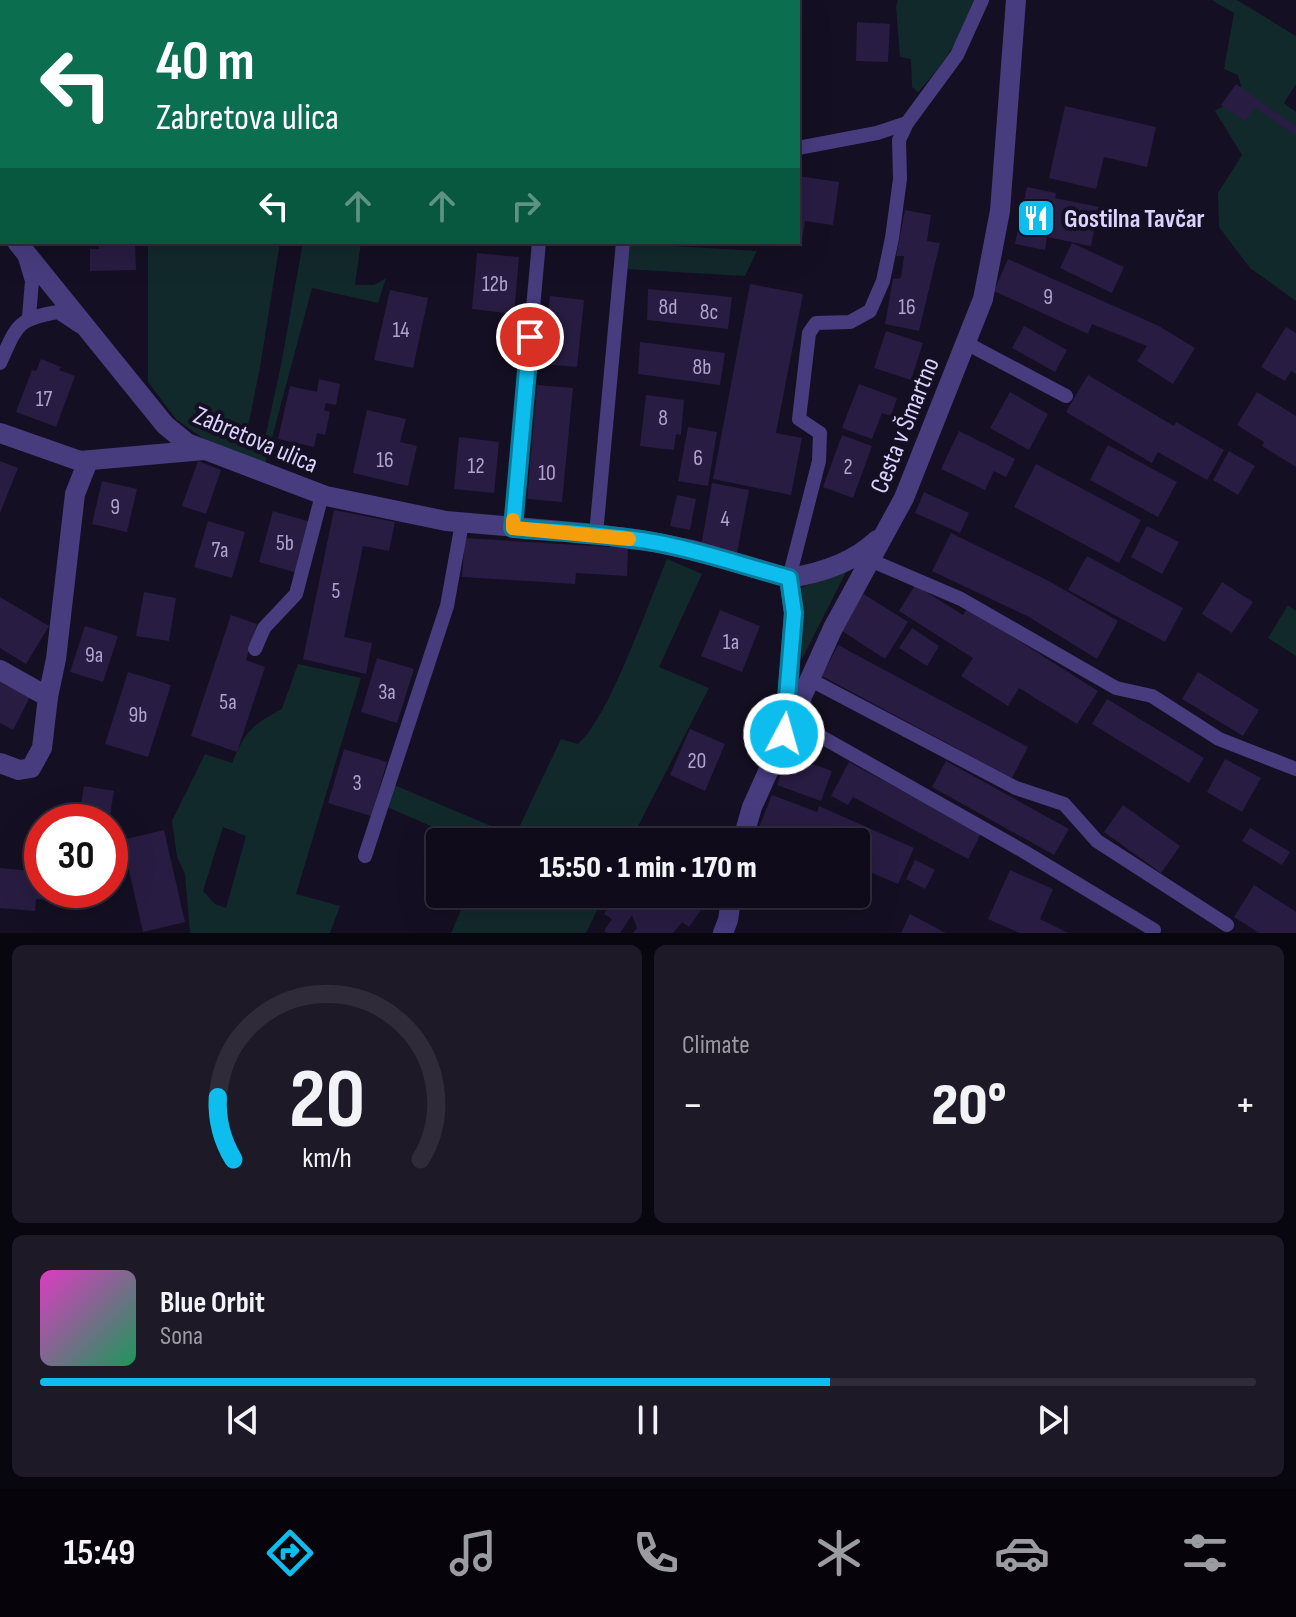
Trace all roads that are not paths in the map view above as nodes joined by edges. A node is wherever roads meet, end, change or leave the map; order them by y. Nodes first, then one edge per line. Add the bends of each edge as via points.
1 (982, 0) edge
2 (1016, 0) edge
3 (907, 123) junction
4 (800, 148) edge
5 (19, 244) edge
6 (20, 244) edge
7 (539, 244) edge
8 (623, 244) edge
9 (29, 317) junction
10 (93, 335) junction
11 (966, 343) junction
12 (0, 363) edge
13 (1066, 396) dead end
14 (0, 433) edge
15 (204, 450) junction
16 (88, 461) junction
17 (322, 495) junction
18 (462, 523) junction
19 (513, 528) junction
20 (886, 532) junction
21 (596, 534) junction
22 (870, 560) junction
23 (789, 578) junction
24 (255, 649) dead end
25 (0, 670) edge
26 (809, 679) junction
27 (48, 697) junction
28 (787, 727) junction
29 (0, 763) edge
30 (1296, 769) edge
31 (746, 828) edge
32 (365, 856) dead end
33 (730, 908) edge
34 (1227, 925) dead end
35 (1154, 930) dead end
36 (723, 933) edge

1 - 3 lane via 957,55
2 - 11 street, Cesta v Šmartno via 1000,211 983,299
3 - 4 lane
3 - 23 lane via 899,140 892,238 870,311 850,322 816,323 809,333 799,419 820,433 819,461
5 - 9 lane via 32,281
6 - 10 street, Zabretova ulica
7 - 19 lane
8 - 21 lane
9 - 10 lane via 58,312
9 - 12 lane via 13,334
10 - 15 street, Zabretova ulica via 165,425
11 - 13 lane
11 - 20 street, Cesta v Šmartno
14 - 16 street
15 - 16 street
15 - 17 street, Zabretova ulica
16 - 27 street via 75,494
17 - 18 street, Zabretova ulica
17 - 24 lane via 296,594 264,628
18 - 19 street, Zabretova ulica
18 - 32 lane via 447,606
19 - 21 street, Zabretova ulica
20 - 22 street, Cesta v Šmartno
20 - 23 street via 865,552 815,574
21 - 23 street, Zabretova ulica via 693,550
22 - 26 street, Cesta v Šmartno
22 - 30 lane via 961,599 1116,688 1152,696 1219,739
23 - 28 street via 794,613
25 - 27 street
26 - 28 street, Cesta v Šmartno
26 - 34 lane via 1016,788 1064,804 1097,841
27 - 29 street via 42,748 31,768
28 - 31 street, Cesta v Šmartno
28 - 35 lane via 1023,851
33 - 36 street

